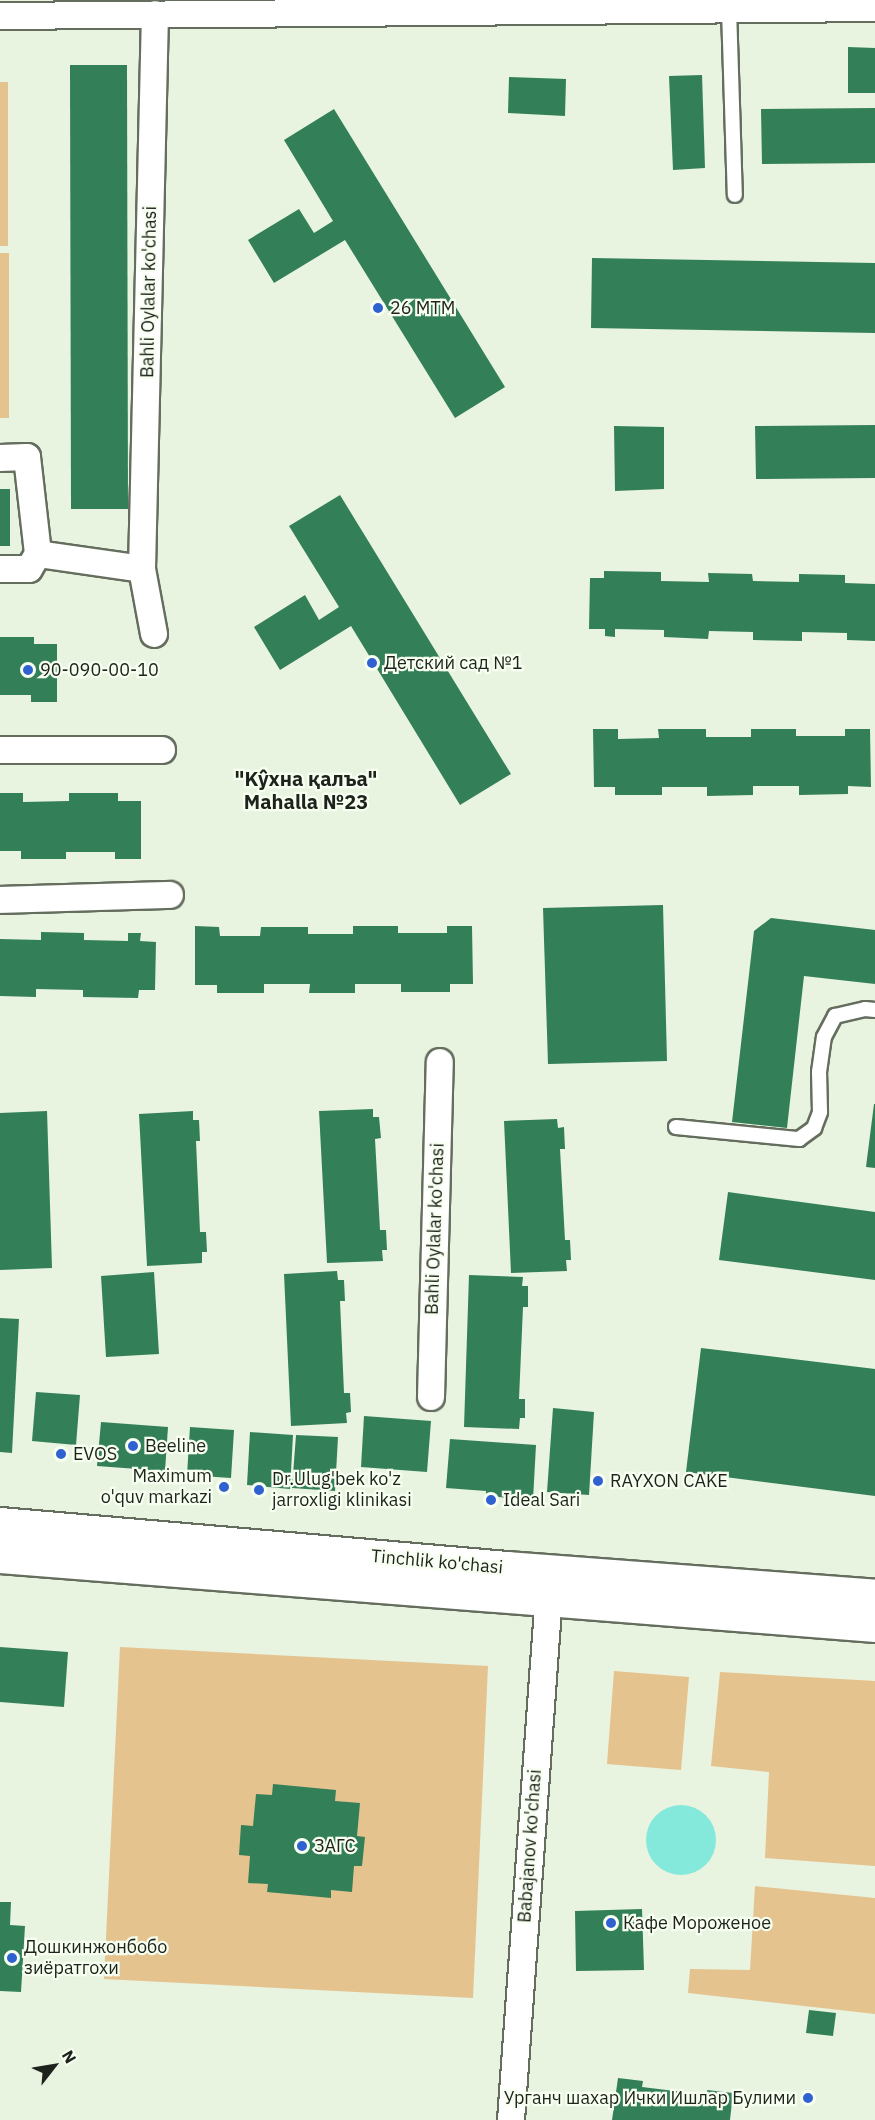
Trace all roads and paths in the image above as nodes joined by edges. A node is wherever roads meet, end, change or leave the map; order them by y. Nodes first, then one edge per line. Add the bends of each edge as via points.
1 (875, 8) edge
2 (729, 9) junction
3 (155, 14) junction
4 (0, 16) edge
5 (735, 195) dead end
6 (0, 458) edge
7 (38, 554) junction
8 (0, 569) edge
9 (142, 569) junction
10 (154, 634) dead end
11 (0, 750) edge
12 (162, 750) dead end
13 (171, 895) dead end
14 (0, 900) edge
15 (875, 1010) edge
16 (440, 1062) dead end
17 (676, 1128) dead end
18 (431, 1397) dead end
19 (0, 1524) edge
20 (0, 1556) edge
21 (550, 1585) junction
22 (875, 1596) edge
23 (875, 1625) edge
24 (511, 2120) edge

1 - 2 street
2 - 3 street
2 - 5 lane
3 - 4 street
3 - 9 street, Bahli Oylalar ko'chasi
6 - 7 street via 27,457
7 - 8 street via 29,569
7 - 9 street
9 - 10 street, Bahli Oylalar ko'chasi
11 - 12 street
13 - 14 street
15 - 17 lane via 835,1016 824,1037 819,1072 820,1112 814,1128 799,1138
16 - 18 street, Bahli Oylalar ko'chasi
19 - 21 main road, Tinchlik ko'chasi
20 - 21 main road, Tinchlik ko'chasi
21 - 22 main road, Tinchlik ko'chasi
21 - 23 main road, Tinchlik ko'chasi
21 - 24 street, Babajanov ko'chasi

